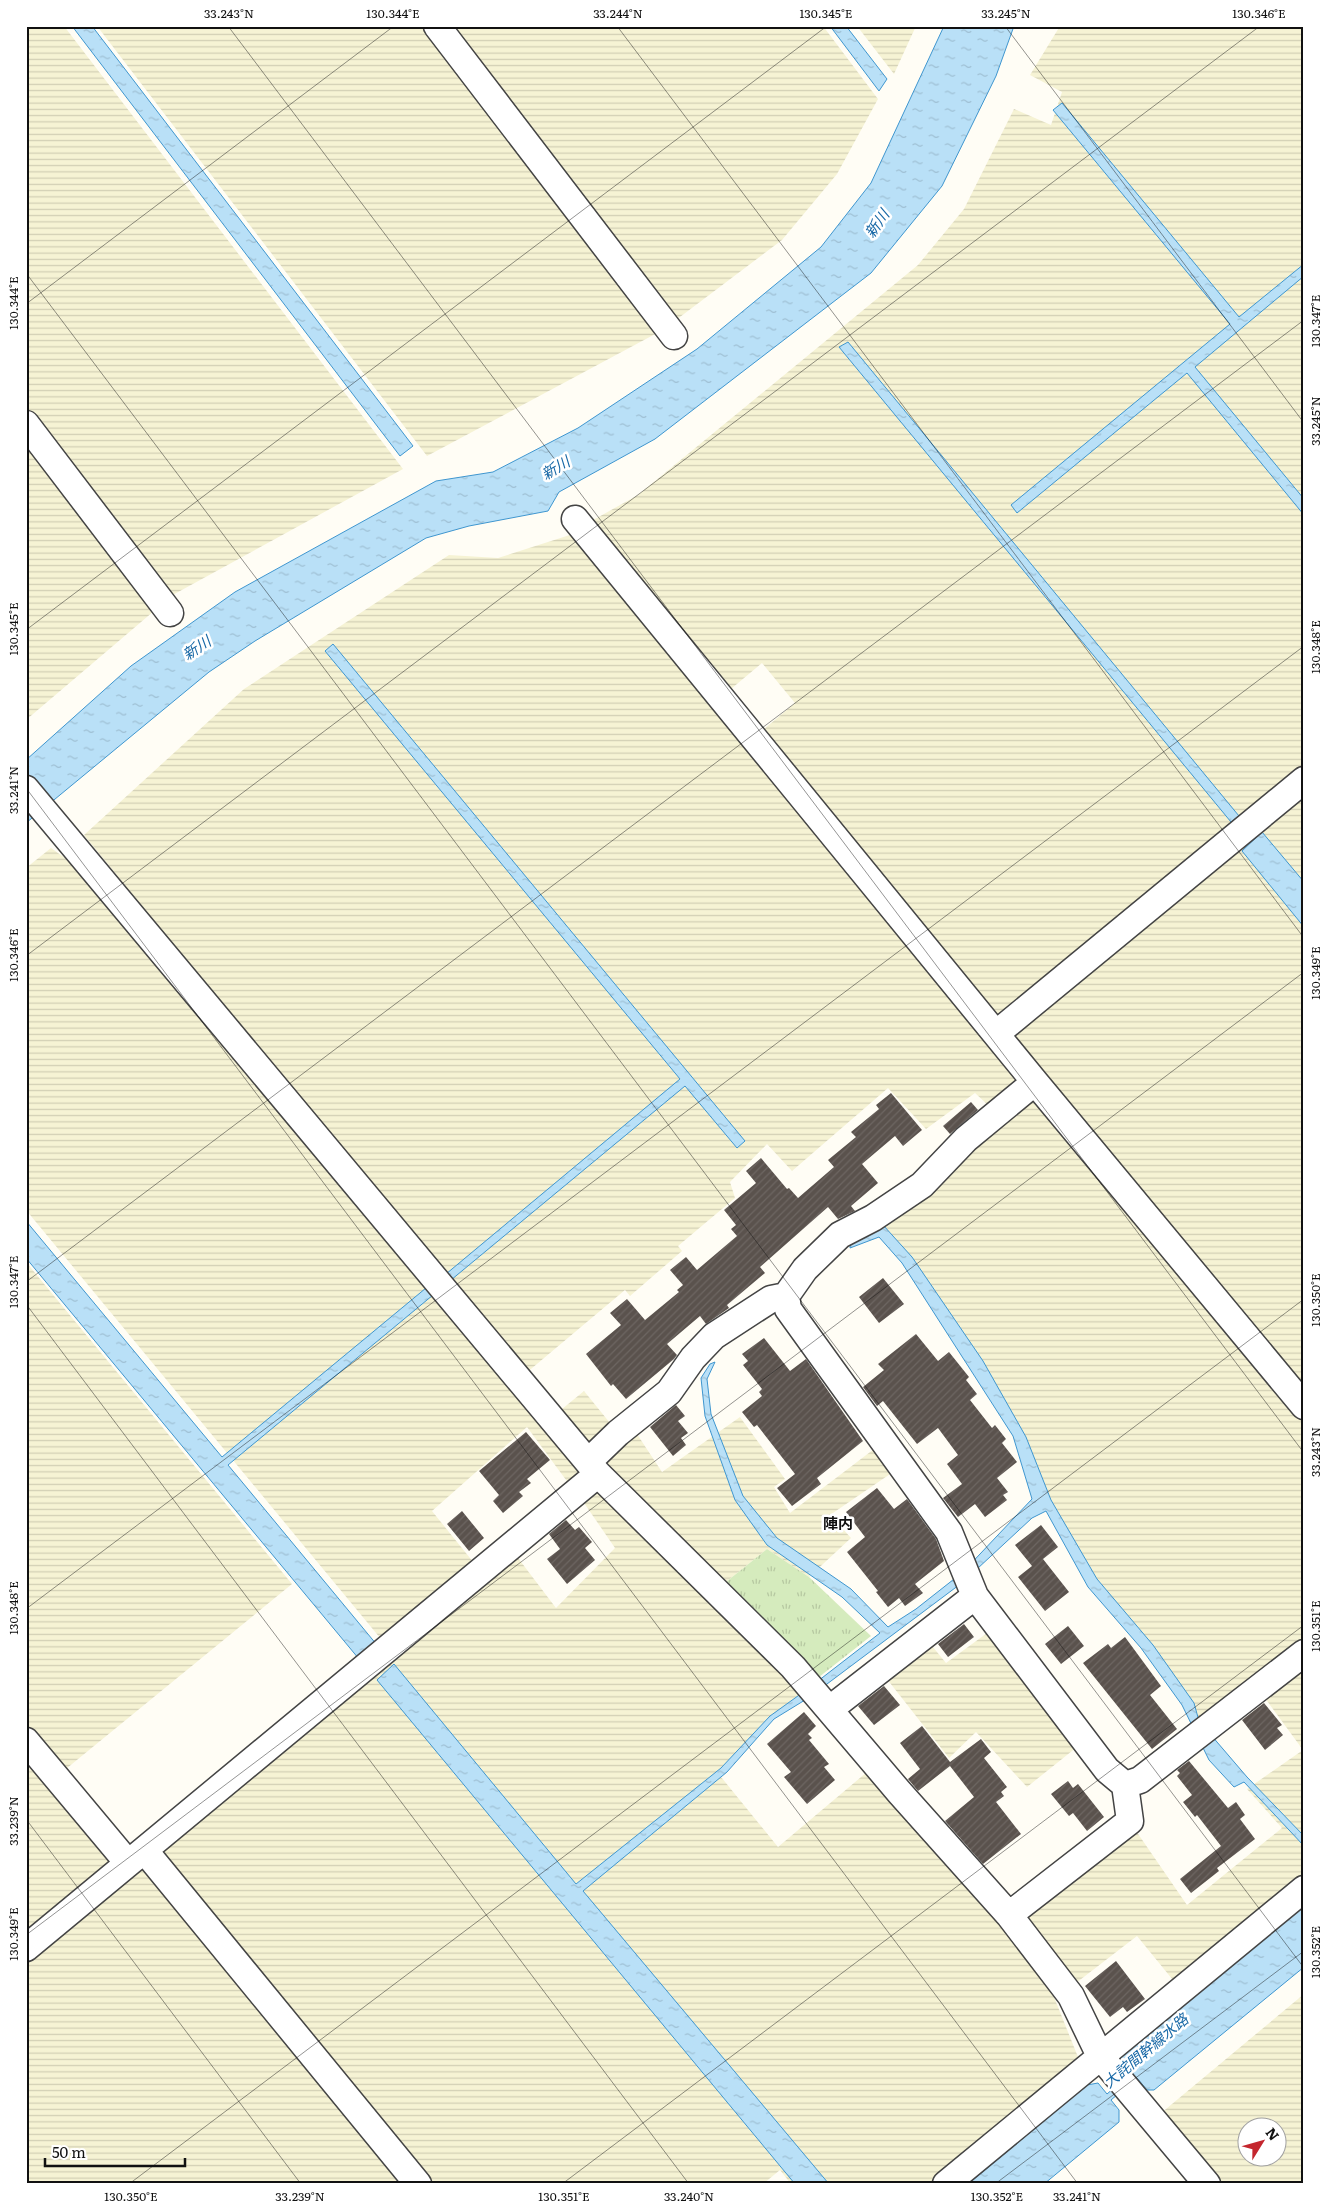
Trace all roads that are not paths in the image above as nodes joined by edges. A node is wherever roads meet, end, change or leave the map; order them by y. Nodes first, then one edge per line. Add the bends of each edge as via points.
1 (437, 26) edge
2 (674, 336) dead end
3 (26, 424) edge
4 (575, 518) dead end
5 (170, 613) dead end
6 (1304, 780) edge
7 (26, 789) edge
8 (997, 1033) junction
9 (1035, 1082) junction
10 (786, 1296) junction
11 (1304, 1406) edge
12 (593, 1468) junction
13 (969, 1582) junction
14 (1304, 1653) edge
15 (830, 1709) junction
16 (26, 1741) edge
17 (1125, 1785) junction
18 (136, 1857) junction
19 (1304, 1888) edge
20 (1009, 1915) junction
21 (26, 1948) edge
22 (1100, 2056) junction
23 (418, 2184) edge
24 (946, 2184) edge
25 (1208, 2184) edge

1 - 2 street
3 - 5 street
4 - 8 street
6 - 8 street
7 - 12 street
8 - 9 street
9 - 10 street via 966,1139 922,1185 840,1236 805,1269
9 - 11 street
10 - 12 street via 771,1300 714,1336 693,1358 670,1392 618,1433
10 - 13 street via 788,1309 948,1532
12 - 15 street via 793,1667
12 - 18 street via 368,1666
13 - 15 street
13 - 17 street via 1107,1770
14 - 17 street via 1140,1780
15 - 20 street
16 - 18 street
17 - 20 street via 1130,1821
18 - 21 street
18 - 23 street
19 - 22 street
20 - 22 street via 1071,1996
22 - 24 street
22 - 25 street

